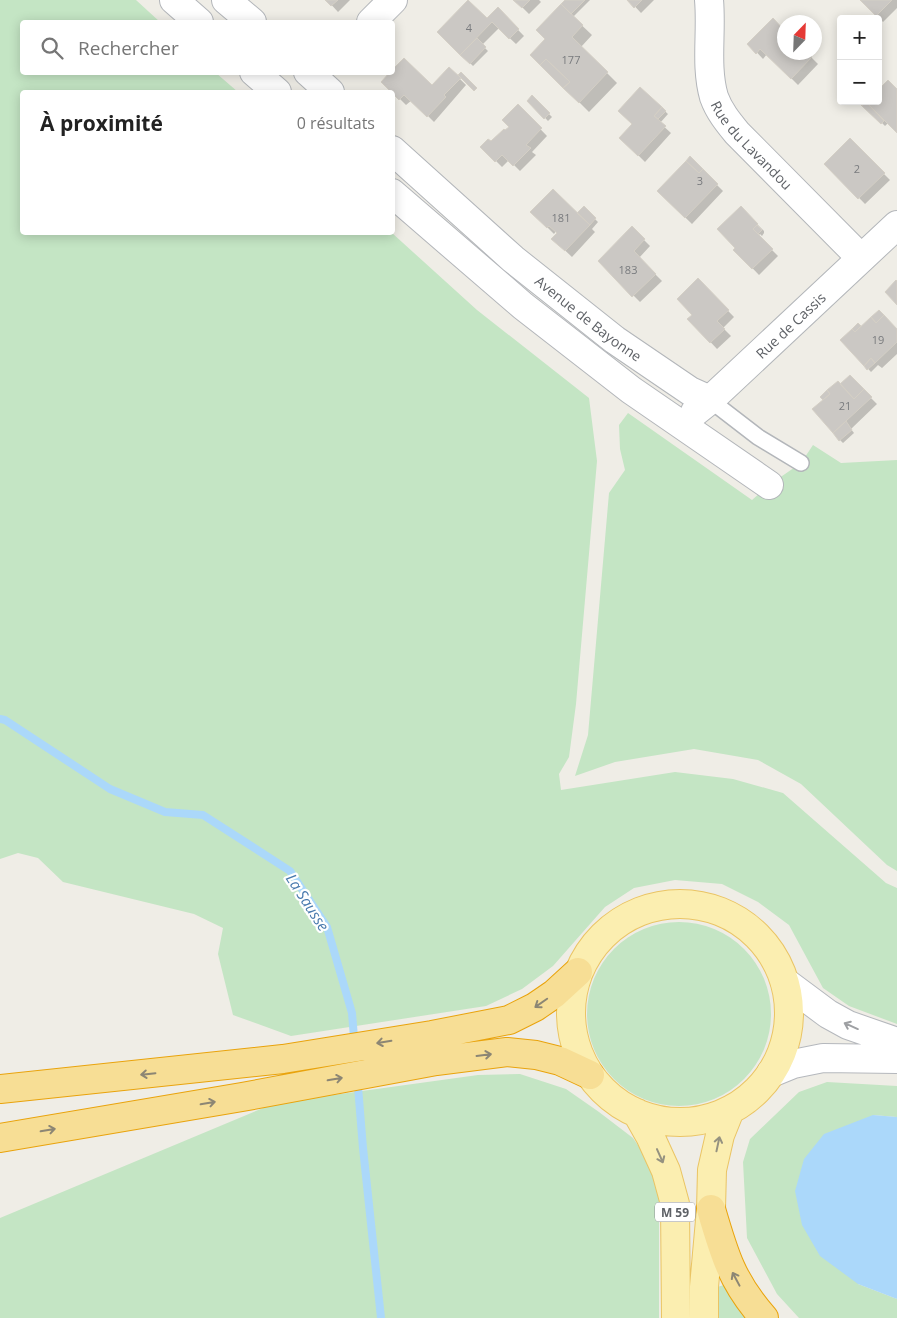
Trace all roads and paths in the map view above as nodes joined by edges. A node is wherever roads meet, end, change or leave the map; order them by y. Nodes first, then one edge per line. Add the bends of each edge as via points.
1 (174, 0) edge
2 (226, 0) edge
3 (393, 0) edge
4 (709, 0) edge
5 (197, 20) edge
6 (250, 20) edge
7 (373, 20) edge
8 (257, 75) edge
9 (275, 90) edge
10 (395, 153) edge
11 (395, 196) edge
12 (897, 225) edge
13 (861, 258) junction
14 (710, 400) junction
15 (681, 424) junction
16 (801, 463) dead end
17 (769, 485) dead end
18 (578, 972) junction
19 (785, 982) junction
20 (897, 1042) edge
21 (434, 1048) junction
22 (897, 1059) edge
23 (771, 1073) junction
24 (590, 1075) junction
25 (0, 1089) edge
26 (730, 1110) junction
27 (637, 1113) junction
28 (0, 1138) edge
29 (711, 1209) junction
30 (676, 1318) edge
31 (704, 1318) edge
32 (764, 1318) edge

1 - 5 street
2 - 6 street
3 - 7 street
4 - 13 street, Rue du Lavandou via 711,79 722,114
8 - 9 street
10 - 14 street, Avenue de Bayonne via 513,259 615,340 690,391
11 - 15 street via 523,306 631,390
12 - 13 street, Rue de Cassis
13 - 14 street, Rue de Cassis
14 - 15 street, Rue de Cassis
14 - 16 lane, Avenue de Bayonne via 758,437
15 - 17 street
18 - 19 main road via 590,950 626,917 648,908 681,904 721,911 743,923 761,939
18 -> 21 highway via 536,1007
18 - 24 main road via 573,989 571,1025 574,1043
20 -> 19 street via 848,1026
19 - 23 main road via 789,1001 788,1029
21 -> 24 highway via 536,1055 560,1061
21 -> 25 highway via 283,1059
28 -> 21 highway via 288,1088
22 - 23 street via 823,1058 793,1064
23 - 26 main road via 760,1088
24 - 27 main road via 611,1097
26 - 27 main road via 684,1122 660,1120
29 -> 26 main road, M 59 via 712,1170
27 -> 30 main road, M 59 via 666,1171 674,1204
29 - 31 main road, M 59
32 -> 29 highway via 737,1283 724,1254

